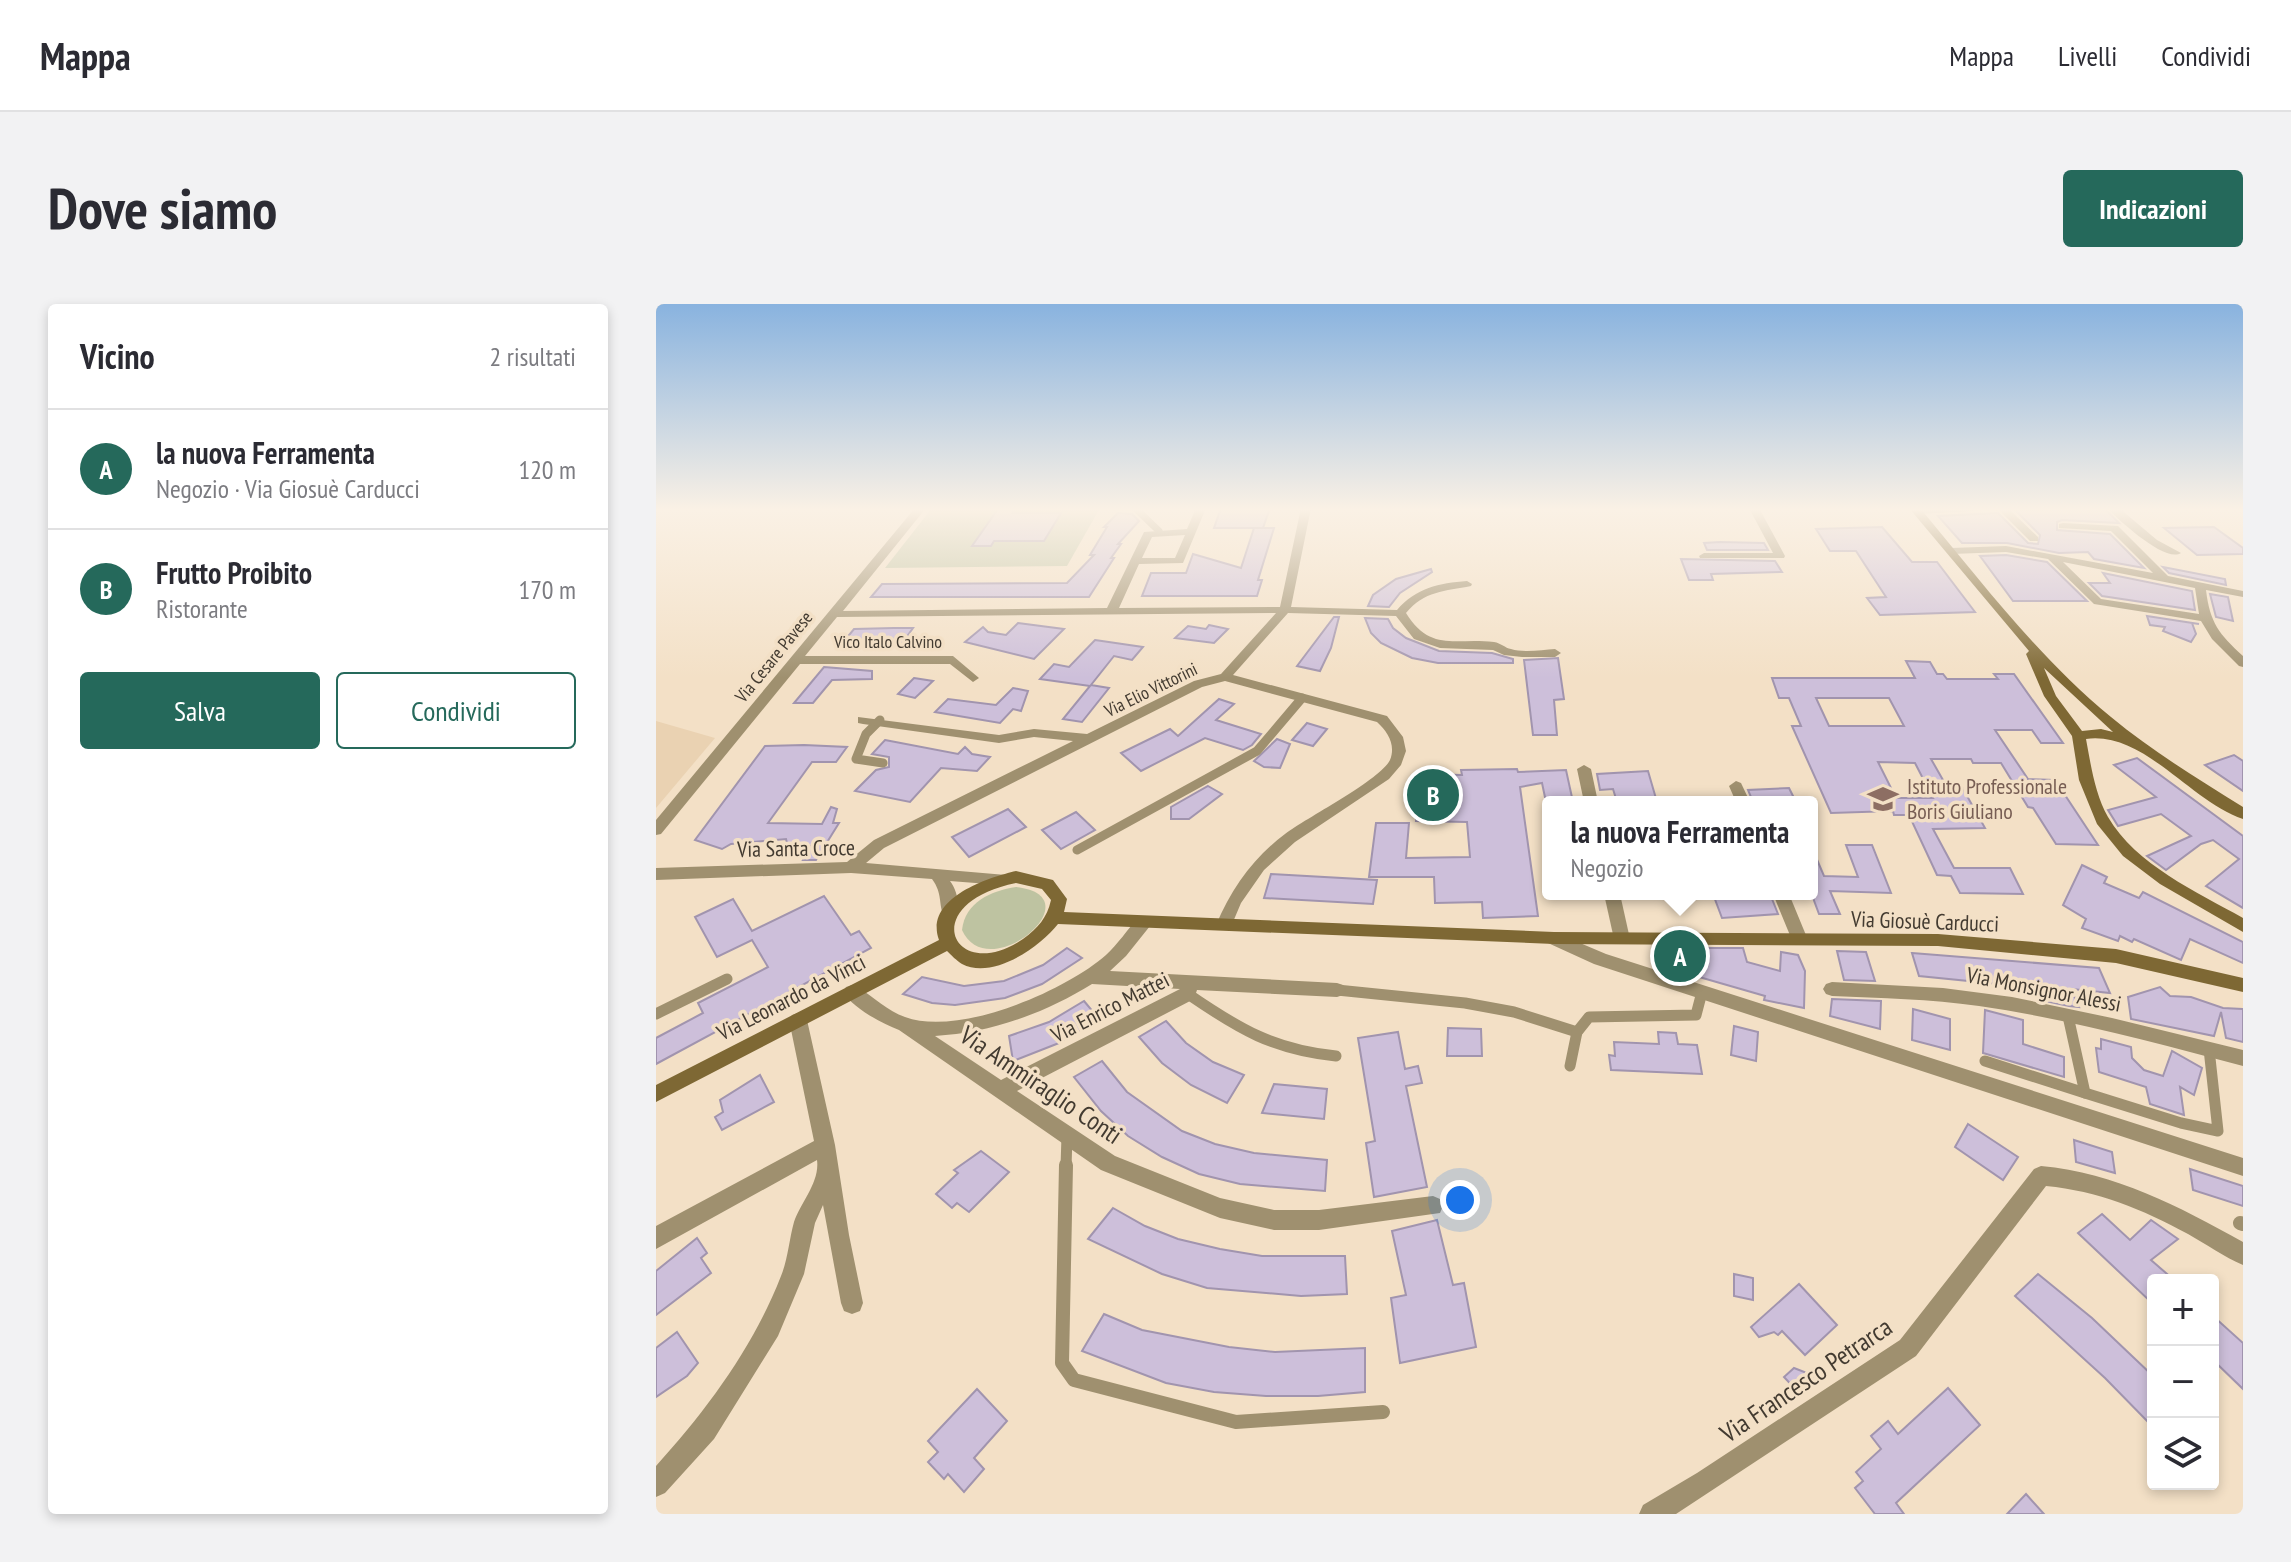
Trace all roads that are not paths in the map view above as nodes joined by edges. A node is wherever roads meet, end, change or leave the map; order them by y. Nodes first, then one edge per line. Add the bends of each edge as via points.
1 (874, 564) edge
2 (1134, 564) edge
3 (1294, 564) edge
4 (1962, 564) edge
5 (2060, 564) edge
6 (2094, 564) edge
7 (2151, 564) edge
8 (2164, 578) junction
9 (1467, 584) dead end
10 (2200, 586) junction
11 (2243, 594) edge
12 (1112, 610) junction
13 (1285, 610) junction
14 (1400, 613) junction
15 (833, 614) junction
16 (2203, 618) junction
17 (2026, 642) junction
18 (1555, 653) dead end
19 (795, 660) junction
20 (2243, 663) edge
21 (2042, 675) junction
22 (1225, 677) junction
23 (973, 678) dead end
24 (2064, 680) junction
25 (1302, 698) junction
26 (863, 720) dead end
27 (880, 720) junction
28 (2079, 736) junction
29 (1092, 739) junction
30 (2135, 743) junction
31 (883, 763) dead end
32 (1584, 769) dead end
33 (1736, 786) dead end
34 (1590, 796) edge
35 (1740, 796) edge
36 (2243, 814) edge
37 (656, 830) edge
38 (1077, 850) dead end
39 (851, 867) junction
40 (936, 873) junction
41 (656, 874) edge
42 (1001, 879) junction
43 (1613, 900) edge
44 (1783, 900) edge
45 (950, 913) junction
46 (1056, 918) junction
47 (1144, 922) junction
48 (1224, 925) junction
49 (2243, 926) edge
50 (1554, 938) junction
51 (1622, 939) junction
52 (1800, 940) junction
53 (948, 943) junction
54 (1088, 977) junction
55 (727, 979) dead end
56 (2243, 985) edge
57 (1189, 988) junction
58 (1832, 989) dead end
59 (1337, 990) joint
60 (852, 992) junction
61 (1702, 992) junction
62 (656, 1014) edge
63 (2068, 1016) junction
64 (798, 1020) junction
65 (905, 1025) junction
66 (1577, 1032) junction
67 (2209, 1049) junction
68 (1336, 1056) dead end
69 (2243, 1058) edge
70 (1985, 1061) dead end
71 (1570, 1066) dead end
72 (1000, 1090) junction
73 (2085, 1093) junction
74 (656, 1094) edge
75 (1067, 1134) junction
76 (825, 1145) junction
77 (2243, 1167) edge
78 (829, 1170) junction
79 (1433, 1206) dead end
80 (656, 1238) edge
81 (2243, 1254) edge
82 (852, 1303) dead end
83 (1383, 1412) dead end
84 (656, 1484) edge
85 (1652, 1514) edge

1 - 15 street, Via Cesare Pavese
2 - 12 street
3 - 13 street
4 - 17 street
5 - 16 street via 2098,602
6 - 8 street
7 - 8 street
8 - 10 street
9 - 14 street via 1425,590
10 - 11 street
10 - 16 street
12 - 13 street
12 - 15 street
13 - 14 street
13 - 22 street, Via Elio Vittorini
14 - 18 street via 1409,632 1433,643
15 - 19 street, Via Cesare Pavese
16 - 20 street
17 - 21 street
17 - 24 street
19 - 23 street, Vico Italo Calvino via 953,660
19 - 37 street, Via Cesare Pavese
21 - 24 street
21 - 28 street via 2050,696
22 - 25 street
22 - 29 street, Via Elio Vittorini via 1198,684
24 - 30 street
25 - 38 lane via 1257,751
25 - 48 street via 1382,719 1395,729 1400,743 1397,758 1389,772 1286,839 1249,874
26 - 27 street, Via Elio Vittorini
27 - 29 street, Via Elio Vittorini via 999,739 1034,733
27 - 31 lane via 866,734 856,759
28 - 30 street via 2101,733
28 - 49 street via 2086,780 2102,820 2128,852
29 - 39 street, Via Elio Vittorini via 879,844
30 - 36 street
32 - 34 street
33 - 35 street
39 - 40 street, Via Santa Croce
39 - 41 street, Via Santa Croce
40 - 42 street, Via Santa Croce
40 - 45 street via 948,889
42 - 45 street via 971,892
42 - 46 street via 1046,883 1059,904
43 - 51 street
44 - 52 street
45 - 53 street
46 - 47 street
46 - 53 street via 1032,944 993,959 958,953
47 - 48 street
47 - 54 street, Via Ammiraglio Conti
48 - 50 street, Via Giosuè Carducci
50 - 51 street, Via Giosuè Carducci
50 - 61 street
51 - 52 street, Via Giosuè Carducci
52 - 56 street, Via Giosuè Carducci via 1938,940 2116,956
53 - 60 street, Via Leonardo da Vinci
54 - 57 street
54 - 65 street, Via Ammiraglio Conti via 1071,990 1013,1013 956,1028
55 - 62 lane
57 - 59 street
57 - 68 lane via 1262,1042
57 - 72 street, Via Enrico Mattei
58 - 63 street, Via Monsignor Alessi via 1978,998
59 - 66 lane via 1465,1003
60 - 64 street, Via Leonardo da Vinci
60 - 65 street, Via Ammiraglio Conti
61 - 66 lane via 1696,1015 1589,1017
61 - 77 street
63 - 67 street, Via Monsignor Alessi
63 - 73 lane
64 - 74 street, Via Leonardo da Vinci
64 - 76 street
65 - 72 street, Via Ammiraglio Conti
66 - 71 lane
67 - 69 street, Via Monsignor Alessi
67 - 73 lane via 2218,1131
70 - 73 lane
72 - 75 street, Via Ammiraglio Conti
75 - 79 street, Via Ammiraglio Conti via 1108,1163 1220,1208 1274,1220
75 - 83 lane via 1062,1363 1074,1380 1236,1422
76 - 78 street
76 - 80 street
78 - 82 street
78 - 84 street via 805,1222 793,1274 770,1328 705,1430
81 - 85 street, Via Francesco Petrarca via 2146,1200 2076,1177 2041,1176 1908,1348

